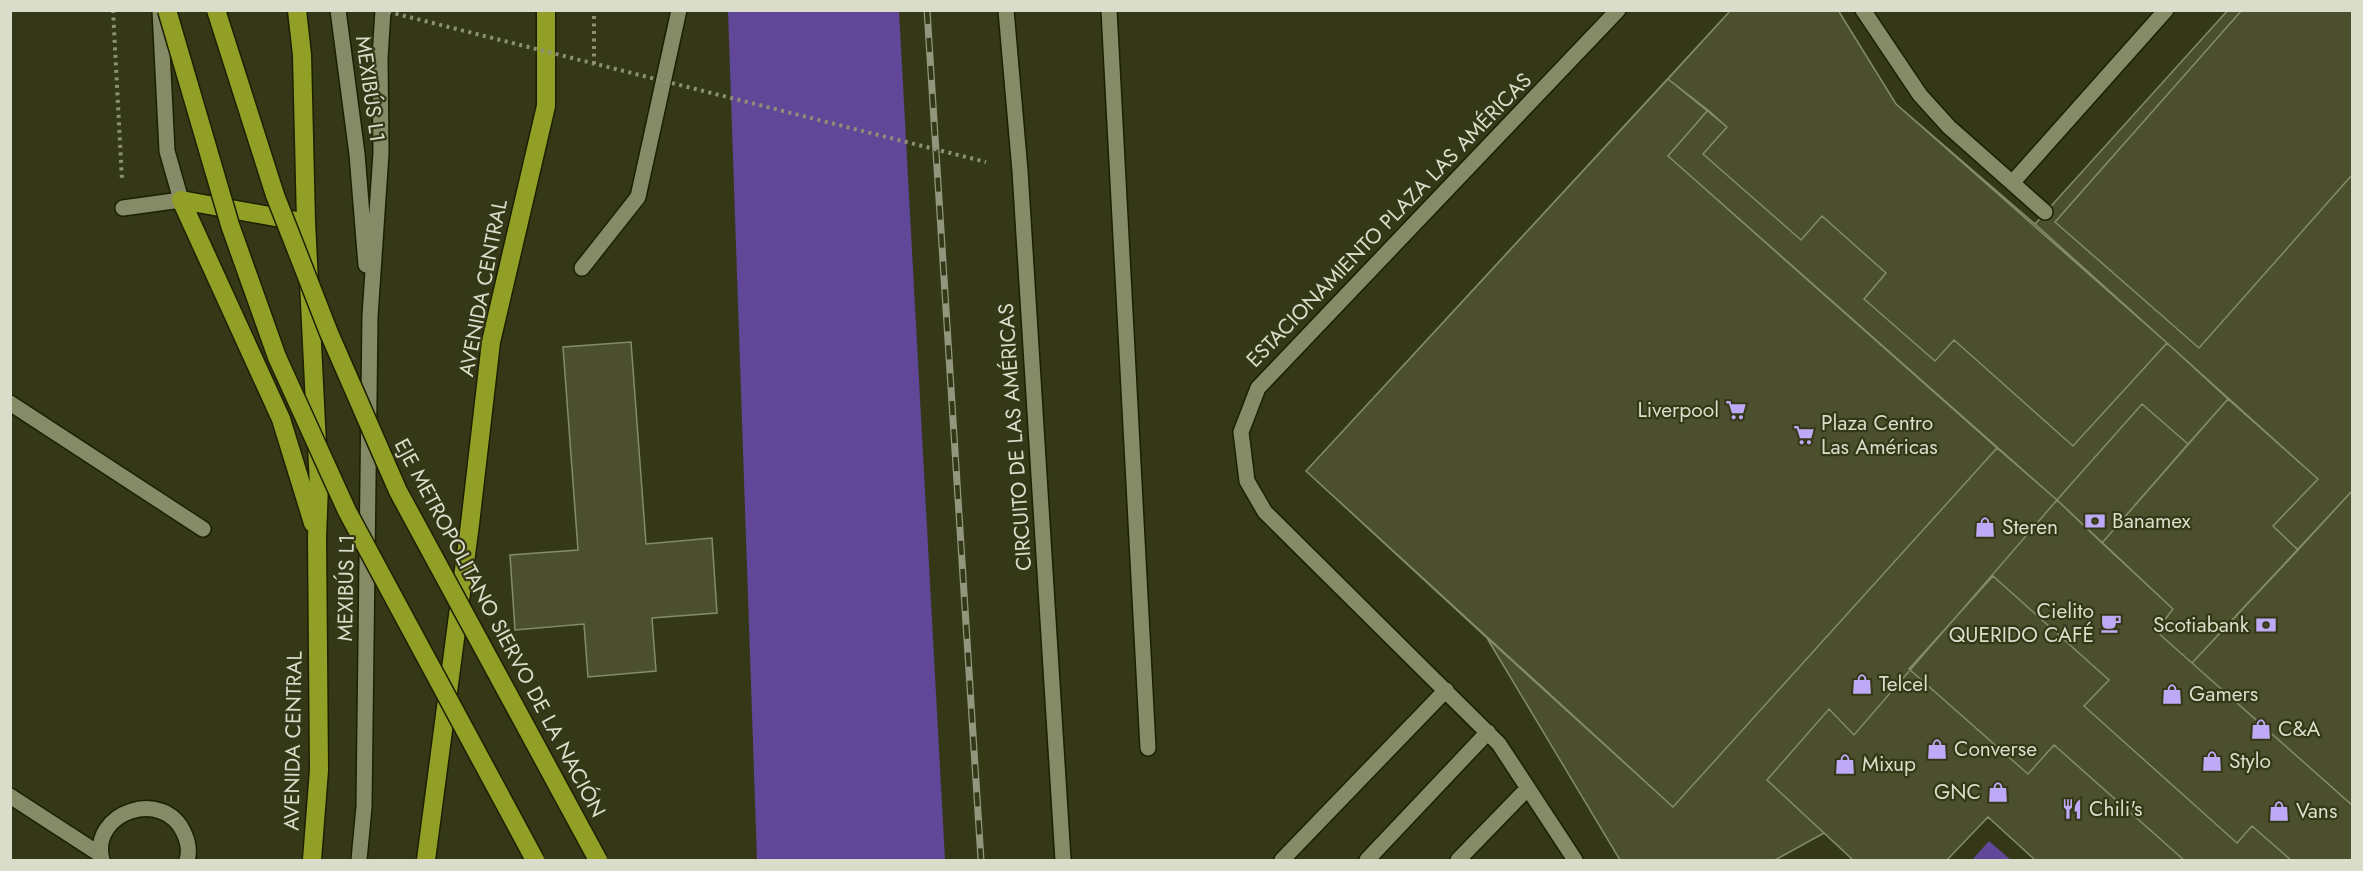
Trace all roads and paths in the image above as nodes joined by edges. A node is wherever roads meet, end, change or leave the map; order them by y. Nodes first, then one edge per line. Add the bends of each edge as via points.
1 (113, 10) edge
2 (160, 10) edge
3 (167, 10) edge
4 (216, 10) edge
5 (297, 10) edge
6 (338, 10) edge
7 (382, 10) edge
8 (546, 10) edge
9 (594, 10) edge
10 (679, 10) edge
11 (1006, 10) edge
12 (1109, 10) edge
13 (1618, 10) edge
14 (1863, 10) edge
15 (2166, 10) edge
16 (594, 64) junction
17 (986, 162) dead end
18 (2012, 183) junction
19 (181, 200) junction
20 (123, 208) joint
21 (2045, 212) dead end
22 (306, 222) junction
23 (582, 268) dead end
24 (370, 316) junction
25 (10, 403) edge
26 (203, 529) dead end
27 (317, 537) junction
28 (1446, 690) junction
29 (1488, 732) junction
30 (1148, 748) dead end
31 (1528, 788) junction
32 (10, 796) edge
33 (101, 858) edge
34 (187, 861) edge
35 (312, 861) edge
36 (359, 861) edge
37 (426, 861) edge
38 (535, 861) edge
39 (598, 861) edge
40 (1063, 861) edge
41 (1282, 861) edge
42 (1367, 861) edge
43 (1458, 861) edge
44 (1575, 861) edge

1 - 20 path
2 - 19 main road via 167,151
3 - 38 highway, bridge via 230,225 277,357 347,511
4 - 39 highway, EJE METROPOLITANO SIERVO DE LA NACIÓN, bridge via 275,195 329,333 398,491
5 - 22 highway, AVENIDA CENTRAL via 302,55
6 - 24 main road, MEXIBÚS L1 via 357,154
7 - 16 path, bridge
7 - 24 main road, MEXIBÚS L1 via 381,153
8 - 37 highway, AVENIDA CENTRAL via 546,106 491,342
9 - 16 path
10 - 23 main road via 638,197
11 - 40 main road, CIRCUITO DE LAS AMÉRICAS via 1020,171
12 - 30 main road
13 - 28 main road, ESTACIONAMIENTO PLAZA LAS AMÉRICAS via 1258,388 1241,432 1247,481 1265,512
14 - 18 main road via 1920,95 1958,136
15 - 18 main road
16 - 17 path, bridge
18 - 21 main road
19 - 20 main road
19 - 22 highway
19 - 27 highway via 281,419
22 - 27 highway, AVENIDA CENTRAL via 319,485
24 - 36 main road, MEXIBÚS L1 via 364,807
25 - 26 main road
27 - 35 highway, AVENIDA CENTRAL via 319,770
28 - 29 main road, ESTACIONAMIENTO PLAZA LAS AMÉRICAS
28 - 41 main road
29 - 31 main road, ESTACIONAMIENTO PLAZA LAS AMÉRICAS
29 - 42 main road
31 - 43 main road
31 - 44 main road, ESTACIONAMIENTO PLAZA LAS AMÉRICAS
32 - 33 main road
33 - 34 main road via 102,841 117,817 144,807 172,817 182,828 188,841

